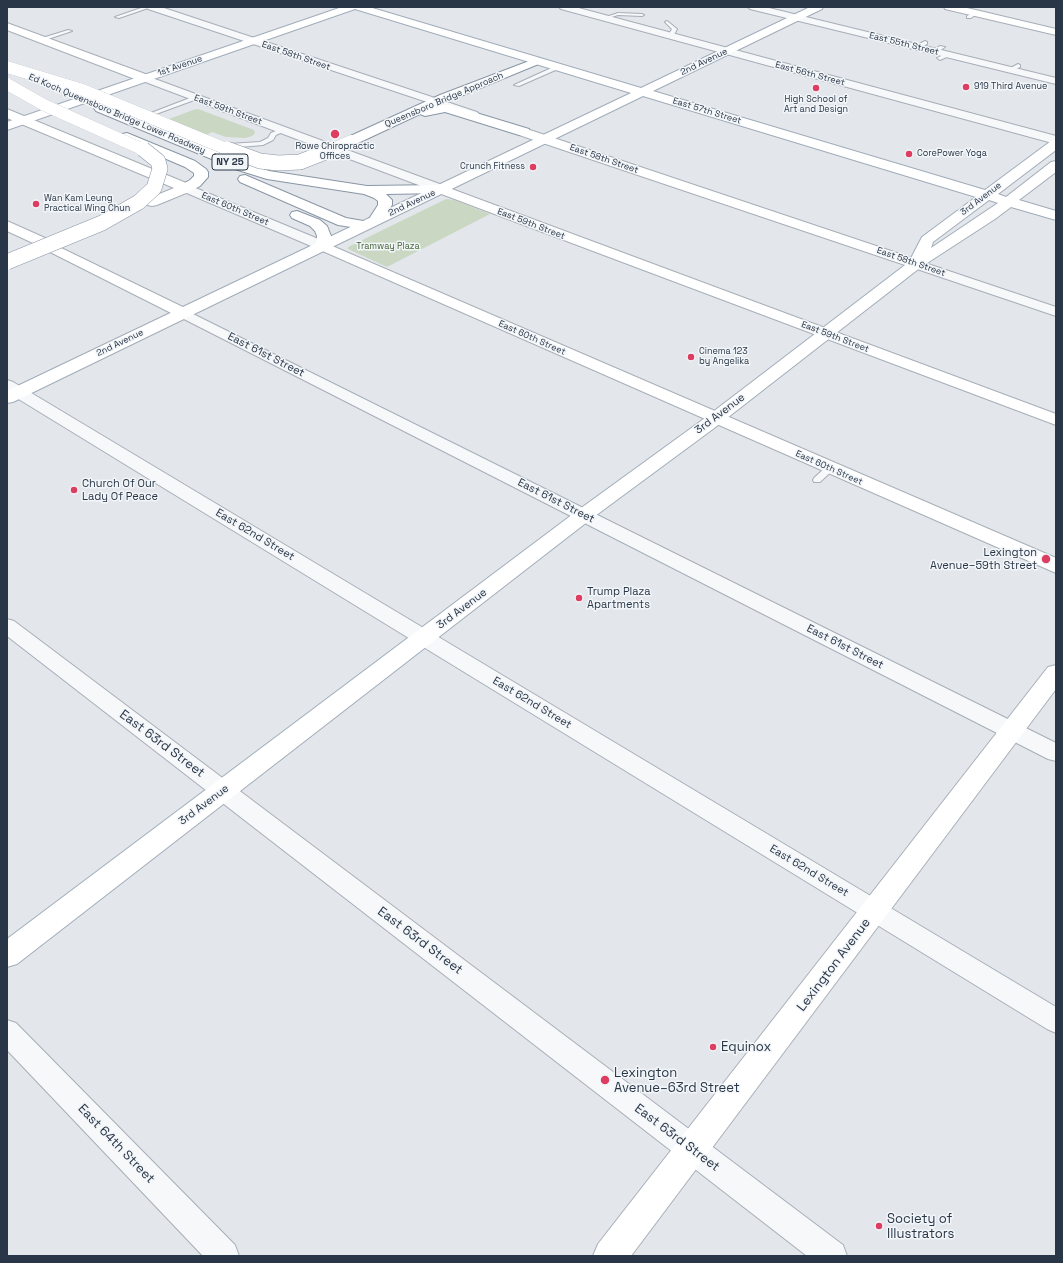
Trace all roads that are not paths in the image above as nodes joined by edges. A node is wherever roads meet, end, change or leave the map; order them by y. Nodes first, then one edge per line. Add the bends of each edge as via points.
1 (150, 7) edge
2 (352, 7) edge
3 (358, 7) edge
4 (564, 7) edge
5 (752, 7) edge
6 (818, 7) edge
7 (949, 7) edge
8 (642, 15) dead end
9 (117, 16) dead end
10 (605, 18) junction
11 (796, 18) junction
12 (667, 22) dead end
13 (7, 26) edge
14 (70, 31) dead end
15 (1056, 32) edge
16 (671, 36) junction
17 (42, 39) junction
18 (253, 41) junction
19 (727, 51) junction
20 (537, 61) junction
21 (7, 66) edge
22 (558, 67) junction
23 (144, 78) junction
24 (7, 80) edge
25 (1056, 81) edge
26 (7, 84) edge
27 (517, 85) dead end
28 (642, 92) junction
29 (195, 98) junction
30 (436, 102) junction
31 (104, 106) junction
32 (7, 113) edge
33 (154, 113) dead end
34 (83, 114) junction
35 (25, 120) junction
36 (7, 126) edge
37 (379, 128) junction
38 (283, 130) junction
39 (524, 132) junction
40 (187, 136) joint
41 (543, 139) junction
42 (1056, 140) edge
43 (1056, 144) edge
44 (1056, 165) edge
45 (235, 174) junction
46 (186, 188) junction
47 (441, 189) junction
48 (367, 190) junction
49 (986, 195) junction
50 (152, 202) dead end
51 (1009, 202) junction
52 (990, 216) junction
53 (1056, 216) edge
54 (370, 222) junction
55 (7, 224) edge
56 (948, 224) junction
57 (40, 241) dead end
58 (323, 246) junction
59 (55, 249) dead end
60 (7, 262) edge
61 (916, 264) junction
62 (1056, 312) edge
63 (182, 313) junction
64 (826, 334) junction
65 (11, 392) edge
66 (716, 418) junction
67 (1056, 420) edge
68 (584, 516) junction
69 (1056, 566) edge
70 (7, 626) edge
71 (425, 637) junction
72 (1056, 673) edge
73 (1012, 731) junction
74 (1056, 753) edge
75 (224, 790) junction
76 (874, 911) junction
77 (7, 954) edge
78 (1056, 1021) edge
79 (7, 1032) edge
80 (692, 1150) junction
81 (224, 1256) edge
82 (610, 1256) edge
83 (832, 1256) edge

1 - 9 lane
1 - 18 street, East 58th Street
2 - 18 main road, 1st Avenue
3 - 20 main road, East 57th Street
4 - 10 street, East 56th Street
5 - 11 street, East 55th Street
6 - 11 main road, 2nd Avenue
7 - 15 main road via 990,19
8 - 10 lane via 618,14
10 - 16 street, East 56th Street
11 - 19 main road, 2nd Avenue
11 - 25 street, East 55th Street via 921,45 941,53 1014,68
12 - 16 lane via 675,29
13 - 17 main road, East 59th Street
14 - 17 lane
16 - 19 street, East 56th Street
17 - 23 main road, East 59th Street
18 - 23 main road, 1st Avenue
18 - 30 street, East 58th Street
19 - 28 main road, 2nd Avenue
19 - 42 street, East 56th Street
20 - 22 main road, East 57th Street
20 - 30 main road, Queensboro Bridge Approach
21 - 31 main road, Ed Koch Queensboro Bridge Lower Roadway / NY 25, bridge
21 - 37 main road, Queensboro Bridge Approach, bridge via 83,90 260,161 300,162
22 - 27 lane
22 - 28 main road, East 57th Street
23 - 29 street, East 59th Street
23 - 35 main road, 1st Avenue
24 - 34 main road, NY 25
26 - 34 main road, bridge
26 - 60 main road, bridge via 37,101 143,149 158,161 160,169 154,188 126,210 102,223
28 - 41 main road, 2nd Avenue
28 - 49 main road, East 57th Street
29 - 33 lane
29 - 38 street, East 59th Street
30 - 37 main road, Queensboro Bridge Approach
30 - 39 street, East 58th Street
31 - 40 street
31 - 48 main road, Ed Koch Queensboro Bridge Lower Roadway / NY 25 via 250,170
32 - 35 main road, East 60th Street
34 - 45 main road, NY 25
34 - 46 main road via 195,166 201,172 201,177
35 - 36 main road, 1st Avenue
35 - 46 main road, East 60th Street
37 - 39 main road via 440,108
38 - 40 lane via 273,134 265,142 246,146 215,144
38 - 47 street, East 59th Street
39 - 41 main road, East 58th Street
41 - 47 main road, 2nd Avenue
41 - 61 main road, East 58th Street
43 - 49 main road, 3rd Avenue
44 - 51 main road, 3rd Avenue
45 - 54 main road via 343,222
45 - 58 main road, NY 25 via 261,198 319,226 324,233
46 - 50 main road
46 - 58 street, East 60th Street
47 - 48 main road, NY 25
47 - 54 main road, 2nd Avenue
47 - 64 main road, East 59th Street
48 - 54 main road, NY 25 via 386,200 385,205
49 - 51 main road, East 57th Street
49 - 56 main road, 3rd Avenue
51 - 52 main road, 3rd Avenue
51 - 53 main road, East 57th Street
52 - 56 main road
52 - 61 main road, 3rd Avenue
54 - 58 main road, 2nd Avenue
55 - 57 main road
56 - 61 main road, 3rd Avenue via 927,240
58 - 63 main road, 2nd Avenue
58 - 66 main road, East 60th Street
59 - 63 main road, East 61st Street
61 - 62 street, East 58th Street
61 - 64 main road, 3rd Avenue
63 - 65 main road, 2nd Avenue
63 - 68 street, East 61st Street
64 - 66 main road, 3rd Avenue
64 - 67 main road, East 59th Street
65 - 71 street, East 62nd Street
66 - 68 main road, 3rd Avenue
66 - 69 main road, East 60th Street via 824,474
68 - 71 main road, 3rd Avenue
68 - 73 street, East 61st Street
70 - 75 street, East 63rd Street
71 - 75 main road, 3rd Avenue
71 - 76 street, East 62nd Street
72 - 73 main road, Lexington Avenue
73 - 74 street, East 61st Street
73 - 76 main road, Lexington Avenue
75 - 77 main road, 3rd Avenue
75 - 80 street, East 63rd Street
76 - 78 street, East 62nd Street
76 - 80 main road, Lexington Avenue
79 - 81 street, East 64th Street
80 - 82 main road, Lexington Avenue
80 - 83 street, East 63rd Street

